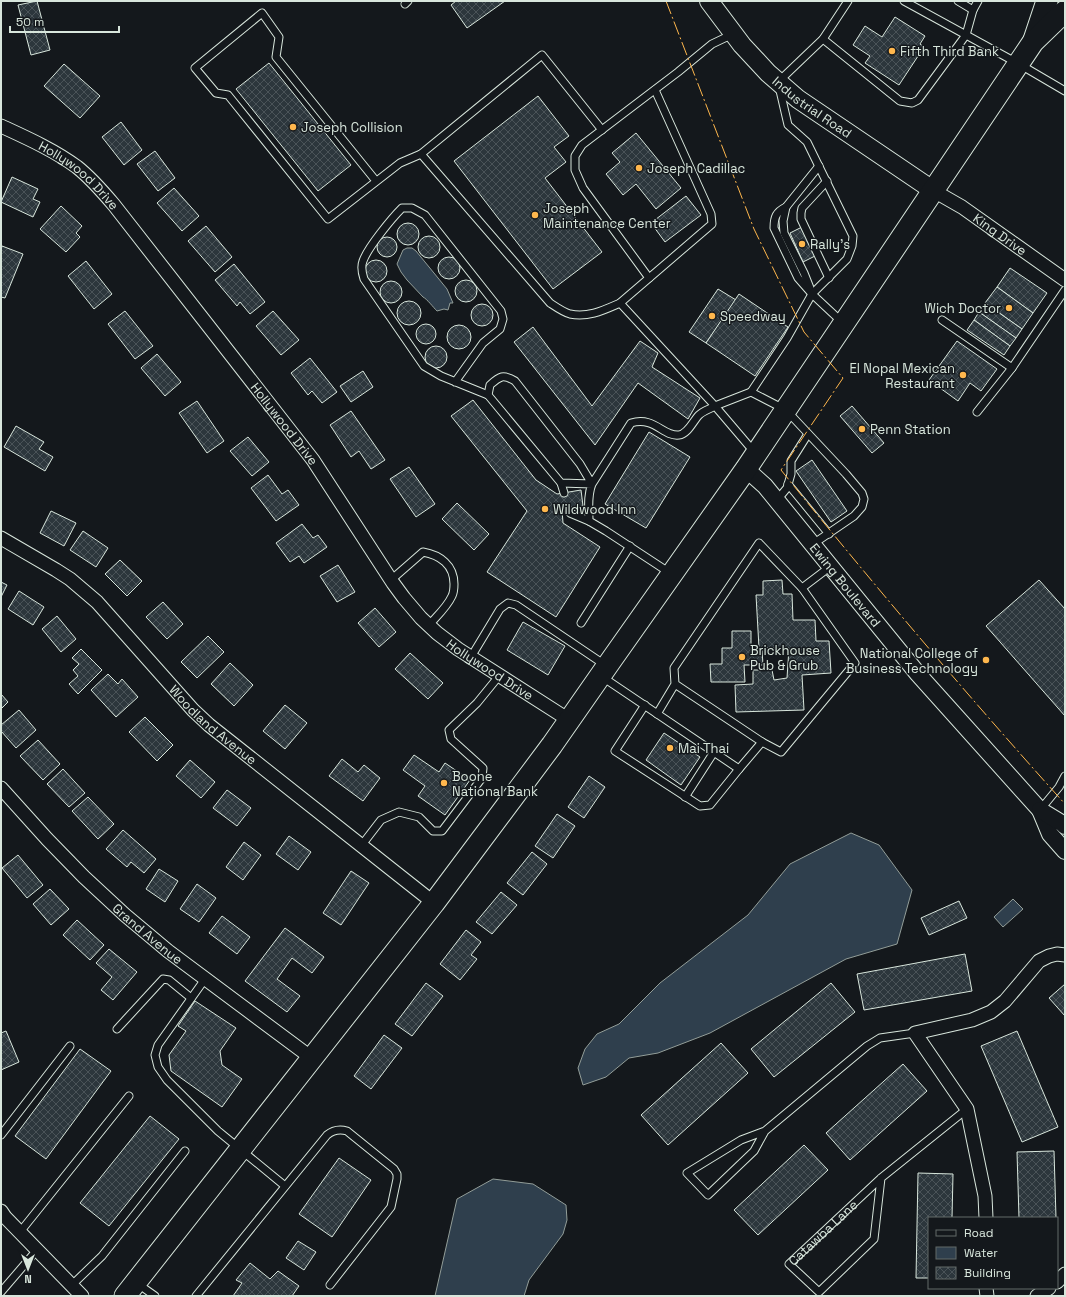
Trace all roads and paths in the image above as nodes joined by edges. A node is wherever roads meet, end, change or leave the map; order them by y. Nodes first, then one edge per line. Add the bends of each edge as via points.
1 (709, 1) edge
2 (848, 1) edge
3 (904, 1) edge
4 (958, 1) edge
5 (978, 1) edge
6 (1047, 1) edge
7 (973, 10) junction
8 (1065, 11) edge
9 (733, 34) junction
10 (966, 35) junction
11 (823, 39) junction
12 (1033, 42) junction
13 (1019, 64) junction
14 (778, 82) junction
15 (655, 90) junction
16 (1065, 91) edge
17 (1, 126) edge
18 (602, 130) junction
19 (421, 154) junction
20 (819, 166) junction
21 (376, 181) junction
22 (826, 181) junction
23 (934, 191) junction
24 (649, 278) junction
25 (829, 278) junction
26 (1065, 280) edge
27 (1065, 290) edge
28 (812, 294) junction
29 (620, 303) junction
30 (942, 320) dead end
31 (844, 324) junction
32 (1012, 368) junction
33 (455, 382) junction
34 (751, 392) junction
35 (488, 394) junction
36 (715, 406) junction
37 (786, 410) junction
38 (977, 412) dead end
39 (808, 434) junction
40 (752, 462) junction
41 (561, 483) junction
42 (592, 484) junction
43 (788, 484) junction
44 (564, 493) dead end
45 (777, 500) junction
46 (568, 508) dead end
47 (589, 521) junction
48 (829, 534) junction
49 (1, 538) edge
50 (813, 544) junction
51 (630, 546) junction
52 (831, 566) junction
53 (672, 574) junction
54 (391, 580) junction
55 (802, 588) junction
56 (581, 624) dead end
57 (429, 625) junction
58 (470, 658) junction
59 (604, 670) junction
60 (499, 676) junction
61 (675, 684) junction
62 (645, 705) junction
63 (657, 714) junction
64 (569, 720) junction
65 (762, 742) junction
66 (714, 752) junction
67 (739, 769) junction
68 (1065, 776) edge
69 (1, 788) edge
70 (685, 797) junction
71 (1040, 810) junction
72 (1065, 826) edge
73 (361, 846) junction
74 (1065, 851) edge
75 (434, 903) junction
76 (1065, 955) edge
77 (205, 978) junction
78 (191, 998) junction
79 (117, 1029) dead end
80 (915, 1033) junction
81 (70, 1046) dead end
82 (313, 1059) junction
83 (129, 1096) dead end
84 (967, 1109) junction
85 (765, 1132) junction
86 (1, 1135) edge
87 (241, 1150) junction
88 (185, 1151) dead end
89 (881, 1178) junction
90 (285, 1186) junction
91 (1, 1211) edge
92 (986, 1217) edge
93 (20, 1232) junction
94 (37, 1250) junction
95 (72, 1285) junction
96 (330, 1285) dead end
97 (1048, 1289) edge
98 (131, 1290) edge
99 (1, 1292) edge
100 (82, 1296) edge
101 (155, 1296) edge
102 (196, 1296) edge
103 (1037, 1296) edge

1 - 9 main road, Industrial Road
2 - 11 lane
3 - 10 lane
4 - 7 lane
5 - 7 lane
6 - 12 main road
7 - 10 lane
8 - 12 main road
9 - 14 main road, Industrial Road
9 - 15 lane via 712,44
10 - 11 lane via 918,100 912,103 900,101
10 - 13 lane
11 - 14 lane
12 - 13 main road
13 - 16 lane
13 - 23 main road
14 - 20 lane via 788,125 808,142
14 - 23 main road, Industrial Road via 798,99
15 - 18 lane
15 - 24 lane via 711,214 712,224
17 - 54 street, Hollywood Drive via 46,147 77,167 114,205 313,460
18 - 19 lane via 542,55
18 - 24 lane via 582,145 575,156 575,170 583,188
19 - 21 lane via 400,163
19 - 29 lane via 550,303 569,314 581,315 595,314
20 - 22 lane
20 - 28 lane via 786,207 779,210 774,219 774,228 798,278
21 - 21 lane via 328,219 228,95 216,93 195,68 262,13 279,37 276,57
22 - 25 lane via 853,236 847,259
22 - 25 lane via 802,208 801,213
23 - 26 street, King Drive via 962,207
23 - 31 main road
24 - 29 lane
25 - 28 lane
27 - 32 lane
28 - 31 lane
28 - 34 lane via 787,338
29 - 36 lane
30 - 32 lane
31 - 37 main road
32 - 38 lane
33 - 33 lane via 424,366 364,279 362,262 402,208 412,208 425,215 501,311 500,329 483,343
33 - 35 lane
34 - 36 lane
34 - 37 lane
35 - 41 lane
35 - 42 lane via 490,385 499,377 508,376 515,381 580,464
36 - 40 lane
36 - 42 lane via 699,414 686,431 679,435 670,434 645,422 631,424
37 - 39 lane
37 - 40 main road
39 - 43 lane via 791,461
39 - 48 lane via 846,474 862,493 864,500 862,507 854,516
40 - 45 street, Ewing Boulevard via 765,486
40 - 53 main road
41 - 42 lane
41 - 44 lane
42 - 47 lane via 588,496
43 - 45 lane
43 - 48 lane
45 - 50 street, Ewing Boulevard
46 - 47 lane via 570,513
47 - 51 lane
48 - 50 lane
49 - 73 street, Woodland Avenue via 83,589 209,726
50 - 52 street, Ewing Boulevard
51 - 53 lane
51 - 56 lane
52 - 55 lane
52 - 71 street, Ewing Boulevard via 918,674
53 - 59 main road
54 - 57 street, Hollywood Drive
54 - 57 lane via 423,552 433,554 449,566 454,577 452,596
55 - 61 lane via 760,543 674,668
55 - 65 lane via 856,663 781,752
57 - 58 street, Hollywood Drive
58 - 59 lane via 500,610 508,603 516,605 567,638
58 - 60 street, Hollywood Drive
59 - 62 lane
59 - 64 main road
60 - 64 street, Hollywood Drive
60 - 73 lane via 477,703 449,730 451,739 483,768 482,778 442,831 433,831 419,817 399,812 381,820
61 - 63 lane
61 - 65 lane
62 - 63 lane
62 - 70 lane via 615,751
63 - 66 lane
64 - 75 main road
65 - 67 lane
66 - 67 lane
66 - 70 lane
67 - 70 lane via 710,805 700,806
68 - 71 lane
69 - 77 street, Grand Avenue via 84,877 168,951
71 - 72 street, Ewing Boulevard
71 - 74 street, Ewing Boulevard via 1050,834
73 - 75 street, Woodland Avenue
75 - 82 main road
76 - 80 street via 1057,954 1039,961 1005,1001 991,1012 972,1020
77 - 78 lane
77 - 82 street, Grand Avenue
78 - 79 lane via 169,980 164,979
78 - 87 lane via 158,1045 155,1056 158,1067 167,1080 218,1131
80 - 84 street
80 - 85 lane via 880,1038 867,1046
81 - 86 lane
82 - 87 main road
83 - 93 lane
84 - 89 lane, Catawba Lane
84 - 92 street via 985,1196
85 - 85 lane via 754,1151 708,1195 687,1173 741,1140
87 - 90 lane
87 - 98 main road
88 - 95 lane via 102,1256
89 - 89 lane, Catawba Lane via 789,1264 819,1292 874,1239
90 - 96 lane via 327,1135 336,1130 347,1131 397,1174 391,1207
90 - 102 lane
91 - 93 street
93 - 94 street
94 - 95 street
94 - 99 lane
95 - 100 street
97 - 103 street
98 - 101 lane

